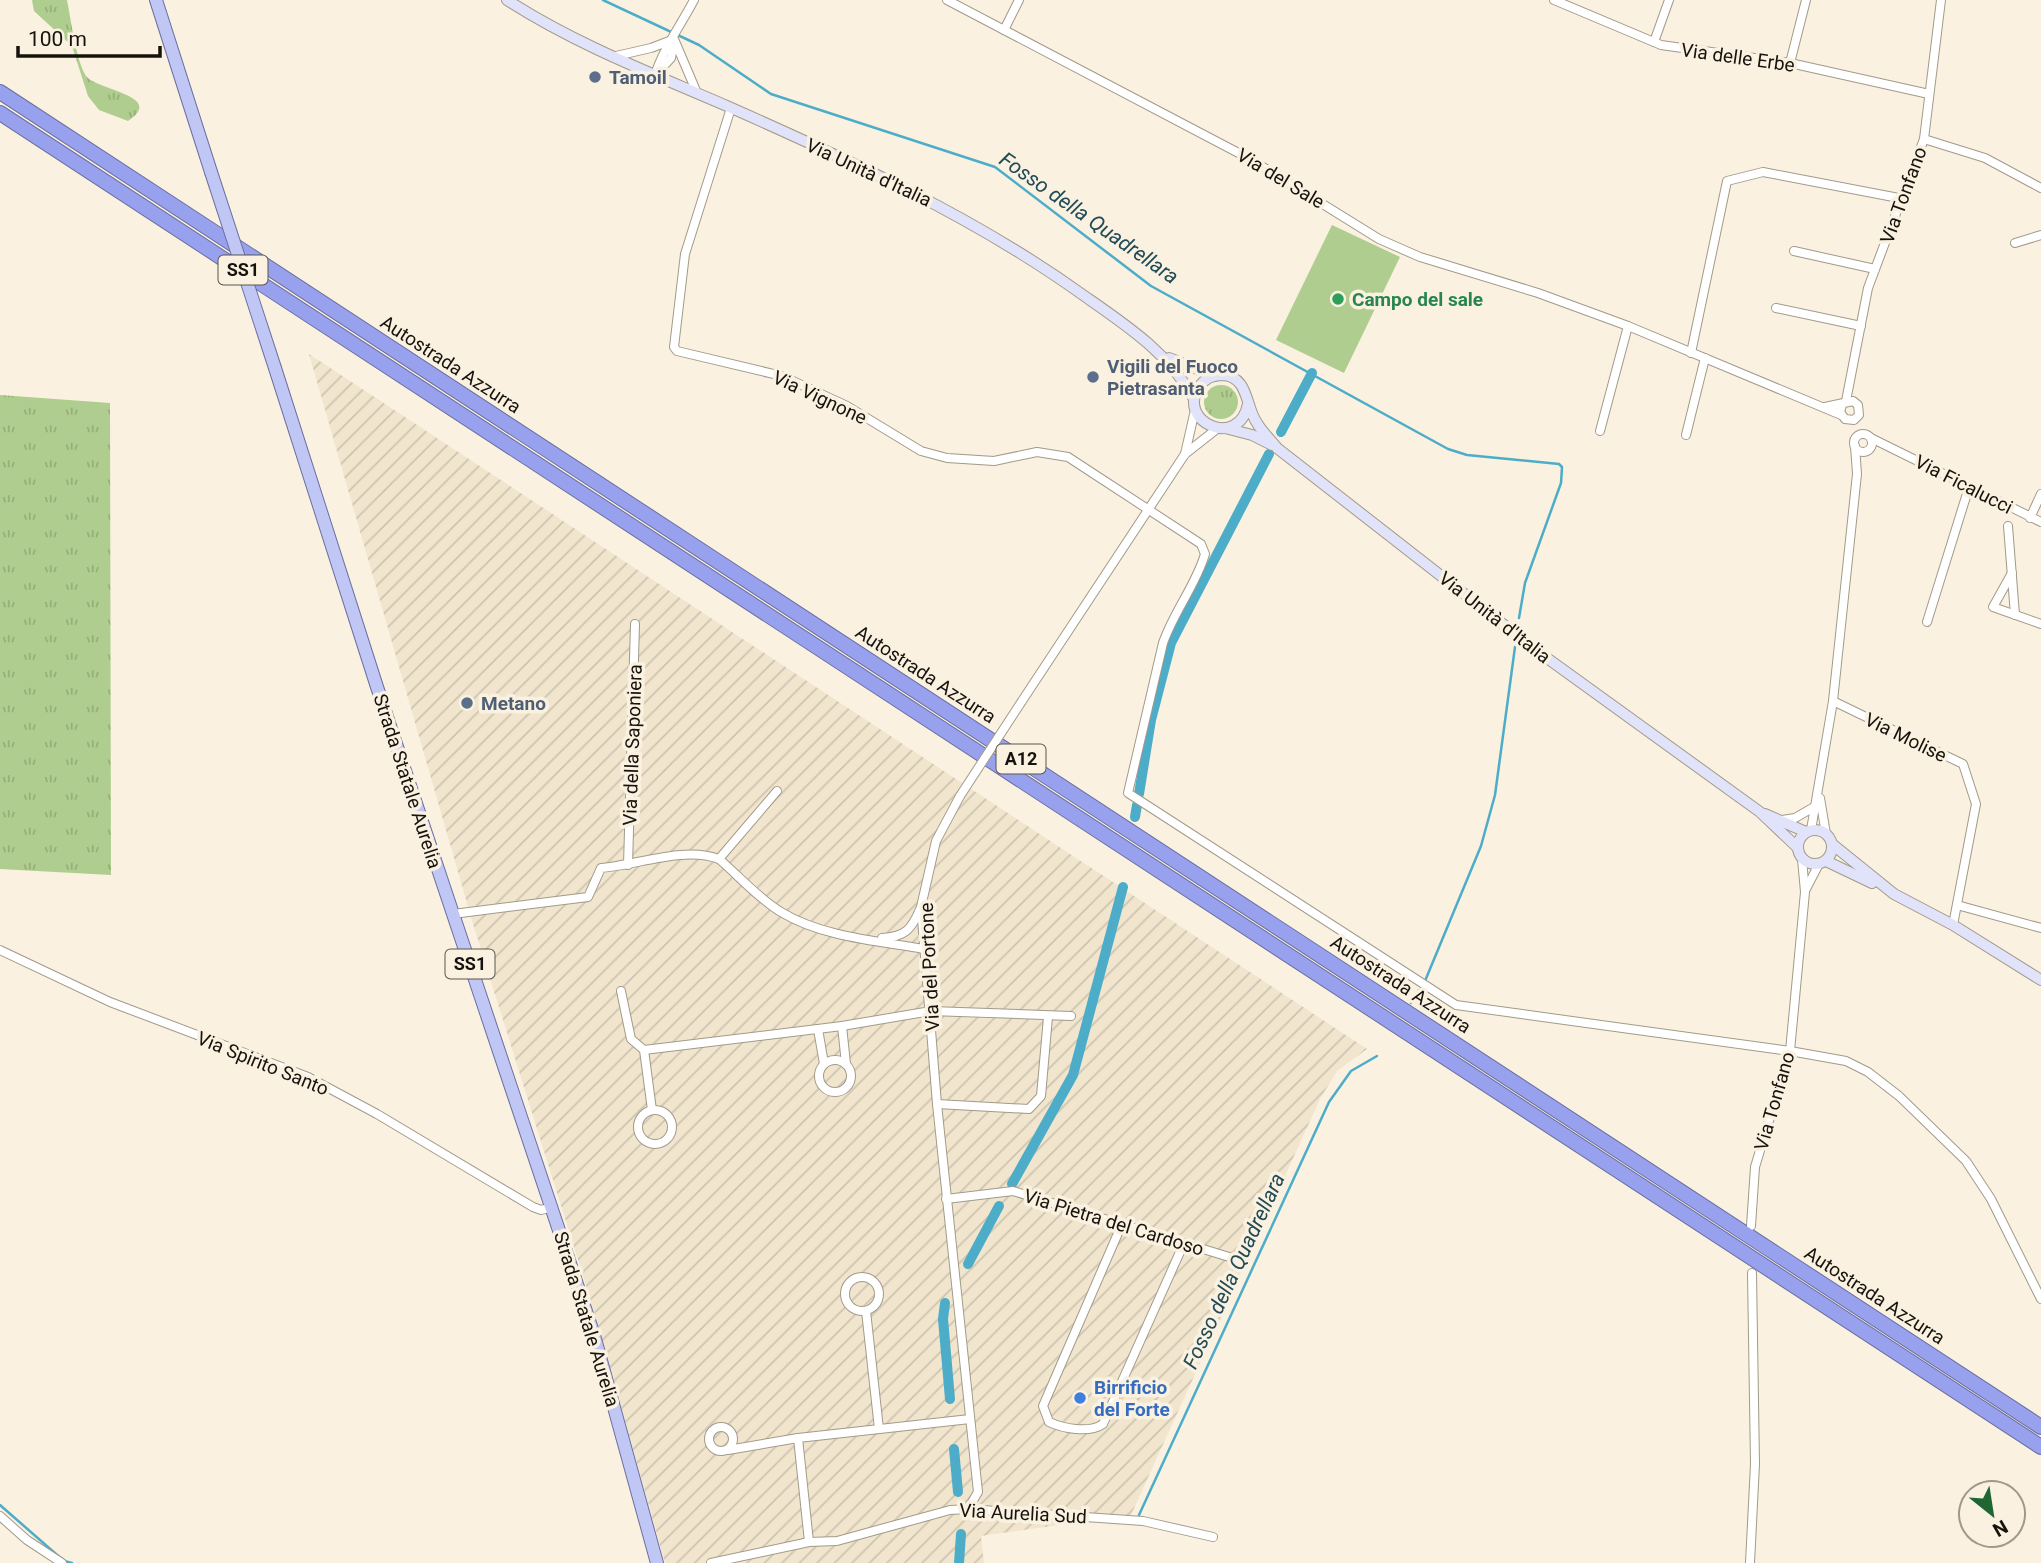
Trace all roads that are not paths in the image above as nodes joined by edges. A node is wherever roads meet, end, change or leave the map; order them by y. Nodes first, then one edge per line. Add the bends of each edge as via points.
1 (156, 0) edge
2 (507, 0) edge
3 (694, 0) edge
4 (947, 0) edge
5 (1019, 0) edge
6 (1554, 0) edge
7 (1669, 0) edge
8 (1806, 0) edge
9 (1941, 0) edge
10 (1004, 30) junction
11 (674, 39) junction
12 (1654, 42) junction
13 (615, 56) junction
14 (1790, 63) junction
15 (655, 75) junction
16 (0, 92) edge
17 (697, 93) junction
18 (1929, 94) junction
19 (732, 108) junction
20 (0, 113) edge
21 (1924, 139) junction
22 (2041, 188) edge
23 (1904, 199) junction
24 (2041, 235) edge
25 (2015, 243) dead end
26 (1794, 251) dead end
27 (1875, 269) junction
28 (1776, 308) dead end
29 (1628, 326) junction
30 (1861, 326) junction
31 (1691, 353) junction
32 (1166, 357) junction
33 (1705, 358) junction
34 (1215, 376) junction
35 (1248, 404) junction
36 (1195, 405) junction
37 (1847, 409) junction
38 (1221, 428) junction
39 (1600, 431) dead end
40 (1686, 435) dead end
41 (1868, 436) junction
42 (1855, 442) junction
43 (1888, 445) junction
44 (1278, 448) junction
45 (1867, 450) junction
46 (1185, 454) junction
47 (1857, 474) junction
48 (1969, 487) junction
49 (2041, 494) edge
50 (1149, 510) junction
51 (2030, 517) junction
52 (2041, 522) edge
53 (2008, 526) dead end
54 (2041, 528) edge
55 (2012, 573) junction
56 (2015, 615) junction
57 (1927, 622) dead end
58 (635, 624) dead end
59 (2041, 624) edge
60 (1833, 701) junction
61 (777, 792) dead end
62 (1819, 795) junction
63 (1814, 807) junction
64 (1760, 812) junction
65 (1778, 820) junction
66 (1809, 831) junction
67 (1829, 839) junction
68 (1800, 853) junction
69 (719, 859) junction
70 (1822, 862) junction
71 (628, 866) junction
72 (1805, 891) junction
73 (1894, 894) junction
74 (1957, 905) junction
75 (921, 907) junction
76 (453, 914) junction
77 (1954, 925) junction
78 (2041, 928) edge
79 (869, 939) junction
80 (924, 949) junction
81 (0, 950) edge
82 (2041, 980) edge
83 (621, 991) dead end
84 (931, 1011) junction
85 (1071, 1016) dead end
86 (1048, 1017) junction
87 (842, 1026) junction
88 (818, 1029) junction
89 (644, 1050) junction
90 (1790, 1051) junction
91 (824, 1064) junction
92 (846, 1064) junction
93 (937, 1104) junction
94 (652, 1110) junction
95 (946, 1199) junction
96 (553, 1207) junction
97 (1122, 1224) junction
98 (1751, 1226) dead end
99 (1184, 1243) junction
100 (1239, 1261) dead end
101 (1752, 1273) dead end
102 (2041, 1299) edge
103 (866, 1311) junction
104 (970, 1419) junction
105 (2041, 1427) edge
106 (880, 1429) junction
107 (798, 1438) junction
108 (2041, 1447) edge
109 (728, 1450) dead end
110 (968, 1509) junction
111 (0, 1516) edge
112 (1213, 1537) dead end
113 (809, 1542) junction
114 (62, 1563) edge
115 (657, 1563) edge
116 (711, 1563) edge
117 (1750, 1563) edge

1 - 76 main road, Strada Statale Aurelia / SS1, bridge
2 - 13 main road, Via Unità d'Italia
3 - 11 street
4 - 10 street, Via del Sale
5 - 10 street
6 - 12 street, Via delle Erbe
7 - 12 street
8 - 14 street
9 - 18 street, Via Tonfano
10 - 29 street, Via del Sale via 1250,159 1379,239
11 - 13 street
11 - 15 street via 671,58
11 - 17 street
12 - 14 street, Via delle Erbe
13 - 15 main road, Via Unità d'Italia
14 - 18 street, Via delle Erbe
15 - 17 main road, Via Unità d'Italia
16 - 105 highway, Autostrada Azzurra / A12
17 - 19 main road, Via Unità d'Italia
18 - 21 street, Via Tonfano
19 - 32 main road, Via Unità d'Italia via 959,216 1049,271
19 - 50 street, Via Vignone via 685,254 677,351 782,376 920,450 947,458 994,461 1037,452 1068,457
20 - 108 highway, Autostrada Azzurra / A12
21 - 22 street via 1986,158
21 - 23 street, Via Tonfano
23 - 27 street, Via Tonfano
23 - 31 street via 1763,172 1727,181
24 - 25 street
26 - 27 street
27 - 30 street, Via Tonfano
28 - 30 street
29 - 31 street, Via del Sale
29 - 39 street
30 - 37 street, Via Tonfano
31 - 33 street, Via del Sale
32 - 34 main road
32 - 36 main road, Via Unità d'Italia
33 - 37 street, Via del Sale via 1822,407
33 - 40 street
34 - 35 main road via 1236,380
34 - 36 main road via 1201,384
35 - 38 main road via 1240,420
35 - 44 main road, Via Unità d'Italia via 1256,423
36 - 38 main road via 1207,424
36 - 46 street
37 - 41 street via 1859,415
37 - 42 street
38 - 44 main road via 1252,435
38 - 46 street, Via del Portone
41 - 42 street
41 - 43 street, Via Ficalucci
41 - 45 street
42 - 45 street
42 - 47 street
43 - 45 street
43 - 48 street, Via Ficalucci
44 - 64 main road, Via Unità d'Italia via 1540,653
45 - 47 street
46 - 50 street, Via del Portone
47 - 60 street
48 - 51 street, Via Ficalucci
48 - 57 street
49 - 51 street
50 - 75 street, Via del Portone, bridge via 960,796 936,841
50 - 90 street via 1201,544 1205,554 1163,643 1128,793 1456,1005
51 - 52 street, Via Ficalucci
52 - 54 street
53 - 55 street
55 - 56 street
55 - 56 street via 1993,607
56 - 59 street
58 - 71 street, Via della Saponiera
60 - 62 street
60 - 74 street, Via Molise via 1963,764 1976,804
61 - 69 street
62 - 63 street
62 - 67 street
63 - 65 street via 1795,818
63 - 66 street
64 - 65 main road
64 - 68 main road
65 - 66 main road
66 - 67 main road
66 - 68 main road
67 - 70 main road via 1831,855
67 - 73 main road
68 - 70 main road
68 - 72 street
69 - 71 street via 684,855
69 - 79 street via 780,911 802,923
70 - 72 street
70 - 73 main road
71 - 76 street via 601,868 588,897
72 - 90 street, Via Tonfano
73 - 77 main road
74 - 77 street, Via Molise
74 - 78 street
75 - 79 street via 913,927 900,937
75 - 80 street, Via del Portone
76 - 96 main road, Strada Statale Aurelia / SS1
77 - 82 main road
79 - 80 street
80 - 84 street, Via del Portone
81 - 96 street, Via Spirito Santo via 110,1002 308,1077 533,1207
83 - 89 street via 631,1039
84 - 86 street
84 - 87 street
84 - 93 street, Via del Portone
85 - 86 street
86 - 93 street via 1041,1096 1029,1109
87 - 88 street
87 - 92 street
88 - 89 street
88 - 91 street
89 - 94 street
90 - 98 street, Via Tonfano via 1755,1167
90 - 102 street via 1846,1061 1868,1072 1966,1161 1991,1199
91 - 92 street via 833,1060
91 - 92 street via 819,1079 825,1089 835,1092 846,1089 851,1079
93 - 95 street, Via del Portone
94 - 94 street via 642,1115 638,1125 644,1140 655,1144 665,1140 672,1125 663,1111
95 - 97 street, Via Pietra del Cardoso via 1013,1191
95 - 104 street, Via del Portone
96 - 115 main road, Strada Statale Aurelia / SS1
97 - 99 street, Via Pietra del Cardoso
97 - 99 street via 1043,1406 1049,1422 1059,1427 1093,1429 1103,1424
99 - 100 street, Via Pietra del Cardoso
101 - 117 street via 1755,1464
103 - 103 street via 876,1305 879,1289 872,1280 856,1279 847,1286 845,1297 850,1307
103 - 106 street
104 - 106 street
104 - 110 street, Via del Portone via 978,1492
106 - 107 street
107 - 109 street
107 - 113 street
110 - 112 street, Via Aurelia Sud via 1143,1521
110 - 113 street, Via Aurelia Sud via 837,1541
111 - 114 street via 27,1541
113 - 116 street, Via Aurelia Sud

